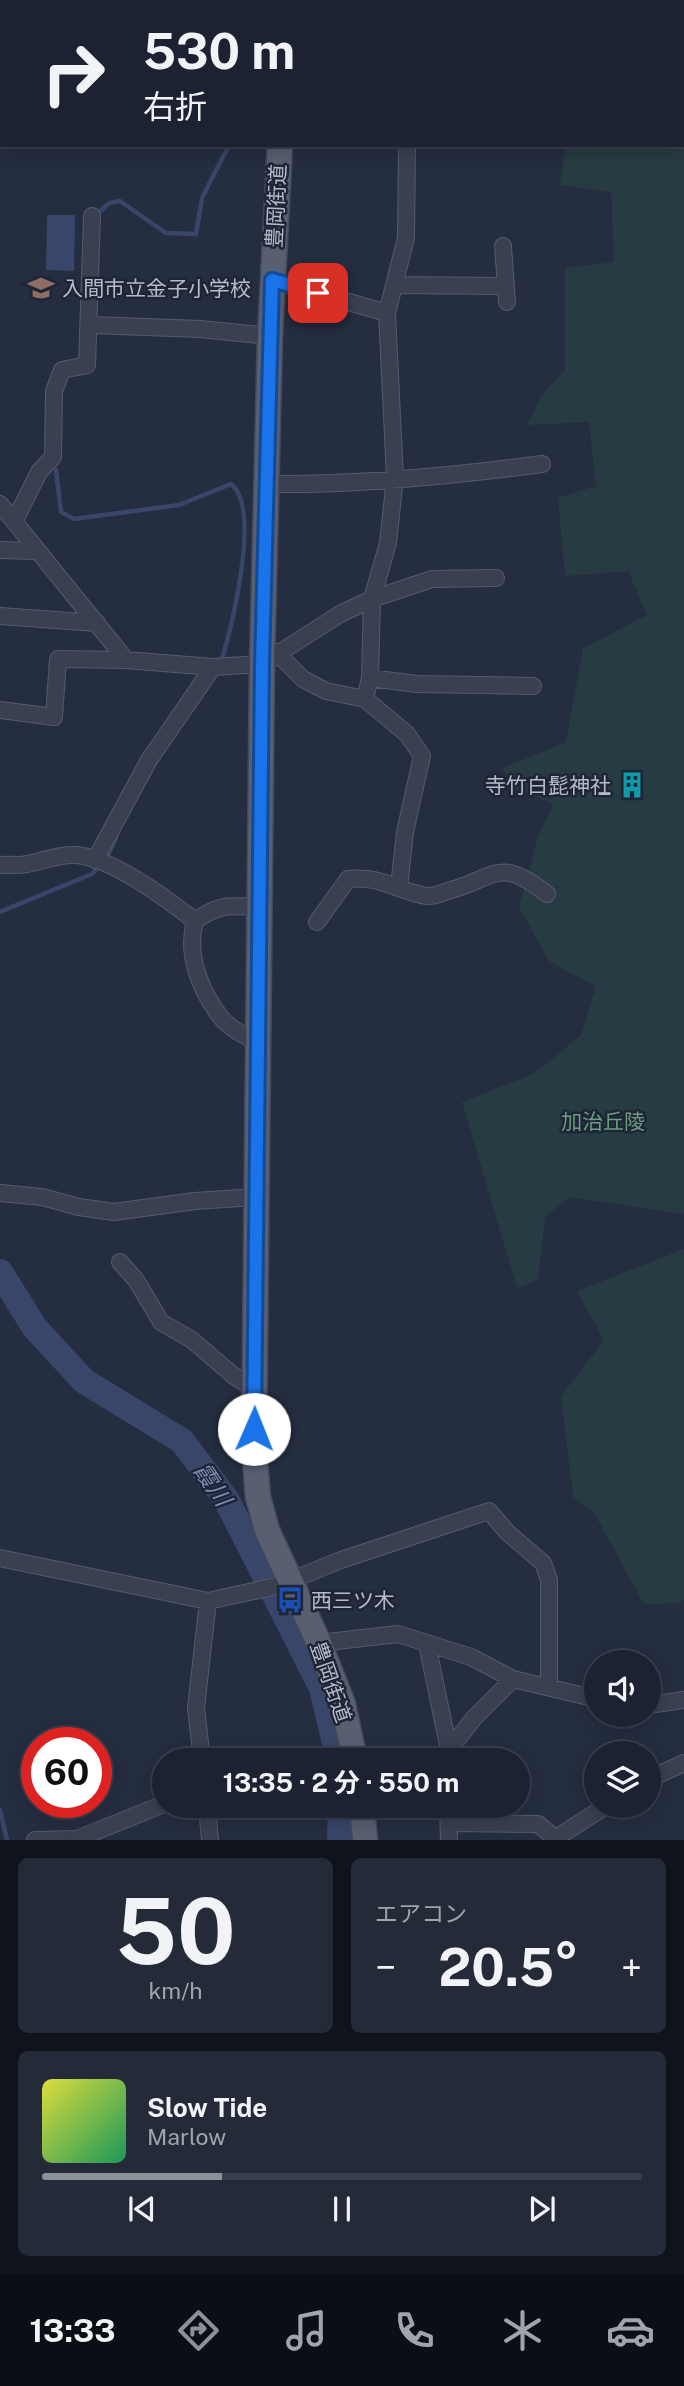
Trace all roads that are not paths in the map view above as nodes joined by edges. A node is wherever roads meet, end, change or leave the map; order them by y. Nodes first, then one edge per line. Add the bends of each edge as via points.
1 (279, 147) edge
2 (407, 147) edge
3 (92, 216) dead end
4 (503, 246) dead end
5 (272, 280) junction
6 (395, 285) junction
7 (387, 313) junction
8 (91, 325) junction
9 (270, 336) junction
10 (542, 464) dead end
11 (395, 478) junction
12 (268, 484) junction
13 (0, 504) edge
14 (15, 520) junction
15 (0, 550) edge
16 (36, 551) junction
17 (496, 578) dead end
18 (372, 599) junction
19 (0, 616) edge
20 (97, 623) junction
21 (269, 658) junction
22 (126, 660) junction
23 (213, 667) junction
24 (370, 678) junction
25 (533, 686) dead end
26 (365, 699) junction
27 (0, 710) edge
28 (99, 862) junction
29 (0, 865) edge
30 (399, 887) junction
31 (547, 894) dead end
32 (259, 907) junction
33 (195, 921) junction
34 (317, 922) dead end
35 (260, 1043) junction
36 (1, 1193) edge
37 (255, 1197) junction
38 (120, 1262) dead end
39 (255, 1389) junction
40 (0, 1558) edge
41 (283, 1582) junction
42 (208, 1601) junction
43 (319, 1643) junction
44 (427, 1644) junction
45 (513, 1679) junction
46 (549, 1685) junction
47 (584, 1695) edge
48 (684, 1700) edge
49 (661, 1703) edge
50 (201, 1748) edge
51 (352, 1748) edge
52 (446, 1748) edge
53 (453, 1748) edge
54 (684, 1763) edge
55 (661, 1774) edge
56 (152, 1809) edge
57 (208, 1818) edge
58 (363, 1818) edge
59 (449, 1818) edge
60 (588, 1818) edge
61 (449, 1823) junction
62 (557, 1839) edge
63 (35, 1840) edge
64 (210, 1840) edge
65 (365, 1840) edge
66 (450, 1840) edge

1 - 5 main road, 豊岡街道
2 - 6 street via 405,238
3 - 8 street
4 - 6 street via 505,294
5 - 7 street
5 - 9 main road, 豊岡街道
6 - 7 street
7 - 11 street
8 - 9 street
8 - 14 street via 87,365 62,370 54,391 54,457 39,472
9 - 12 main road, 豊岡街道
10 - 11 street via 500,472
11 - 12 street
11 - 18 street via 388,542
12 - 21 main road, 豊岡街道
13 - 14 street
14 - 16 street
15 - 16 street
16 - 20 street
17 - 18 street via 432,579
18 - 21 street
18 - 24 street
19 - 20 street
20 - 22 street
21 - 23 street
21 - 26 street via 326,691
21 - 32 main road, 豊岡街道
22 - 23 street
22 - 27 street via 58,659 54,717
23 - 28 street via 149,760
24 - 25 street via 417,684
24 - 26 street
26 - 30 street via 407,734 422,757 405,832
28 - 29 street via 75,855
28 - 33 street
30 - 31 street via 429,896 496,871 512,872
30 - 34 street via 368,877 348,880
32 - 33 street via 222,905
32 - 35 main road, 豊岡街道
33 - 35 street via 194,968 219,1015
35 - 37 main road, 豊岡街道
36 - 37 street via 114,1212
37 - 39 main road, 豊岡街道
38 - 39 street via 161,1322
39 - 41 main road, 豊岡街道 via 258,1497
40 - 42 street
41 - 42 street
41 - 43 main road, 豊岡街道
41 - 46 street via 489,1511 543,1563 549,1580
42 - 50 street via 196,1708
43 - 44 street via 398,1634
43 - 51 main road, 豊岡街道 via 343,1704
44 - 45 street via 471,1657
44 - 52 street
45 - 46 street
45 - 53 street via 474,1718
46 - 47 street
48 - 49 street
54 - 55 street
56 - 63 street via 77,1839
57 - 64 street
58 - 65 main road
59 - 61 street
60 - 62 street
61 - 62 street via 538,1824
61 - 66 street

